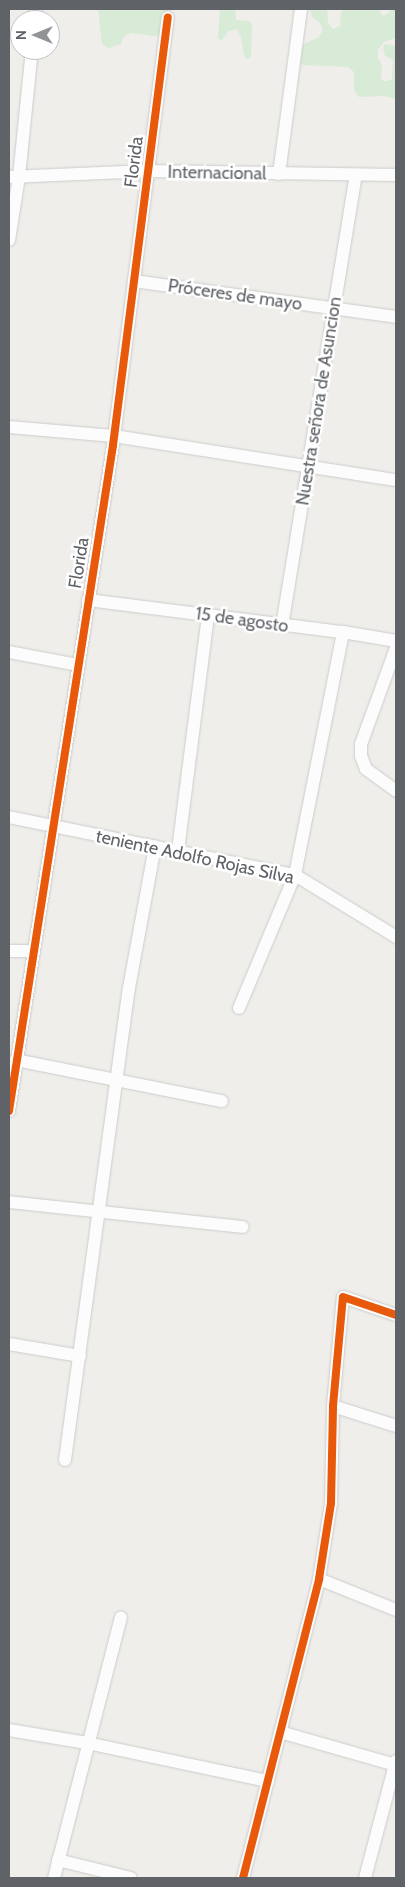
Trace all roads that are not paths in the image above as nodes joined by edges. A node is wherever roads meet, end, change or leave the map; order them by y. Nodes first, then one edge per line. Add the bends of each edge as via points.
1 (301, 9) edge
2 (168, 18) dead end
3 (31, 60) edge
4 (148, 171) junction
5 (279, 174) junction
6 (396, 175) edge
7 (356, 176) junction
8 (14, 177) edge
9 (9, 240) edge
10 (134, 281) junction
11 (334, 309) junction
12 (396, 317) edge
13 (9, 427) edge
14 (114, 436) junction
15 (308, 465) junction
16 (396, 480) edge
17 (88, 600) junction
18 (208, 615) junction
19 (282, 626) junction
20 (343, 632) junction
21 (396, 641) edge
22 (396, 648) edge
23 (9, 652) edge
24 (78, 665) junction
25 (396, 791) edge
26 (9, 817) edge
27 (52, 827) junction
28 (155, 846) junction
29 (178, 850) junction
30 (295, 875) junction
31 (396, 937) edge
32 (9, 951) edge
33 (33, 951) junction
34 (239, 1008) dead end
35 (13, 1068) edge
36 (117, 1080) junction
37 (222, 1101) dead end
38 (9, 1111) edge
39 (9, 1202) edge
40 (100, 1212) junction
41 (243, 1227) dead end
42 (396, 1314) edge
43 (9, 1344) edge
44 (80, 1356) junction
45 (333, 1406) junction
46 (396, 1426) edge
47 (65, 1460) dead end
48 (319, 1579) junction
49 (396, 1610) edge
50 (121, 1617) dead end
51 (9, 1730) edge
52 (280, 1732) junction
53 (87, 1743) junction
54 (396, 1763) edge
55 (268, 1781) junction
56 (58, 1860) junction
57 (54, 1878) edge
58 (131, 1878) edge
59 (243, 1878) edge
60 (364, 1878) edge

1 - 5 street
2 - 4 street, Florida
3 - 8 street
4 - 5 street, Internacional
4 - 8 street, Internacional
4 - 10 street, Florida
5 - 7 street, Internacional
6 - 7 street, Internacional
7 - 11 street, Nuestra señora de Asuncion
8 - 9 street
10 - 11 street, Próceres de mayo
10 - 14 street, Florida
11 - 12 street, Próceres de mayo
11 - 15 street, Nuestra señora de Asuncion
13 - 14 street
14 - 15 street
14 - 17 street, Florida
15 - 16 street
15 - 19 street, Nuestra señora de Asuncion
17 - 18 street, 15 de agosto
17 - 24 street, Florida
18 - 19 street, 15 de agosto
18 - 29 street
19 - 20 street, 15 de agosto
20 - 21 street, 15 de agosto
20 - 30 street
22 - 25 street via 362,744 361,756 366,769
23 - 24 street
24 - 27 street, Florida
26 - 27 street, teniente Adolfo Rojas Silva
27 - 28 street, teniente Adolfo Rojas Silva
27 - 33 street, Florida
28 - 29 street, teniente Adolfo Rojas Silva
28 - 36 street via 129,988
29 - 30 street, teniente Adolfo Rojas Silva
30 - 31 street, teniente Adolfo Rojas Silva
30 - 34 street
32 - 33 street
33 - 35 street, Florida
35 - 36 street
35 - 38 street, Florida
36 - 37 street
36 - 40 street
39 - 40 street
40 - 41 street
40 - 44 street
42 - 45 street via 343,1297
43 - 44 street
44 - 47 street
45 - 46 street
45 - 48 street via 330,1503
48 - 49 street
48 - 52 street
50 - 53 street
51 - 53 street
52 - 54 street
52 - 55 street
53 - 55 street
53 - 56 street
54 - 60 street
55 - 59 street
56 - 57 street
56 - 58 street

